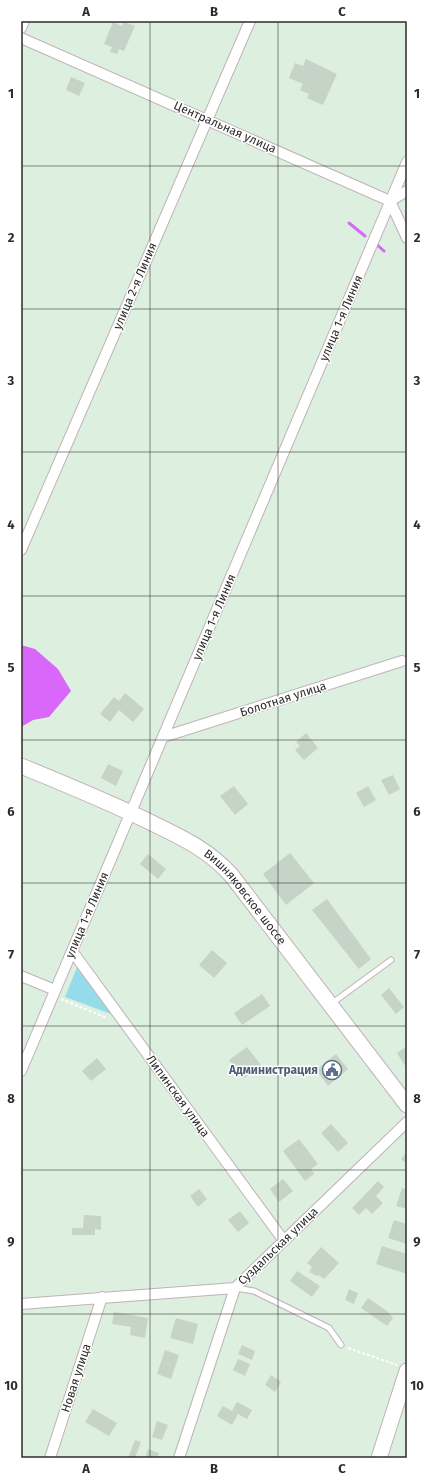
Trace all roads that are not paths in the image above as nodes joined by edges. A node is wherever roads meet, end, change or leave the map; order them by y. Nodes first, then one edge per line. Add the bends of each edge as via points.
1 (24, 21) edge
2 (250, 21) edge
3 (21, 28) edge
4 (21, 38) edge
5 (207, 120) junction
6 (407, 162) edge
7 (407, 191) edge
8 (390, 201) junction
9 (407, 238) edge
10 (21, 550) edge
11 (402, 661) dead end
12 (163, 737) junction
13 (21, 766) edge
14 (131, 813) junction
15 (72, 951) junction
16 (391, 960) dead end
17 (21, 976) edge
18 (54, 993) junction
19 (330, 1004) junction
20 (21, 1072) edge
21 (407, 1105) edge
22 (407, 1122) edge
23 (284, 1241) junction
24 (235, 1288) junction
25 (102, 1297) junction
26 (21, 1304) edge
27 (341, 1345) road end
28 (403, 1368) edge
29 (50, 1458) edge
30 (179, 1458) edge
31 (379, 1458) edge

1 - 3 street
2 - 5 street, улица 2-я Линия
4 - 5 street, Центральная улица
5 - 8 street, Центральная улица
5 - 10 street, улица 2-я Линия
6 - 8 street, улица 1-я Линия
7 - 8 street
8 - 9 street
8 - 12 street, улица 1-я Линия
11 - 12 street, Болотная улица
12 - 14 street, улица 1-я Линия
13 - 14 street, Вишняковское шоссе
14 - 15 street, улица 1-я Линия
14 - 19 street, Вишняковское шоссе via 192,843 223,865
15 - 18 street, улица 1-я Линия
15 - 23 street, Липинская улица
16 - 19 lane
17 - 18 street
18 - 20 street, улица 1-я Линия
19 - 21 street, Вишняковское шоссе
22 - 23 street, Суздальская улица
23 - 24 street, Суздальская улица
24 - 25 street, Суздальская улица
24 - 27 lane via 254,1291 329,1328
24 - 30 street
25 - 26 street, Суздальская улица
25 - 29 street, Новая улица
28 - 31 street

